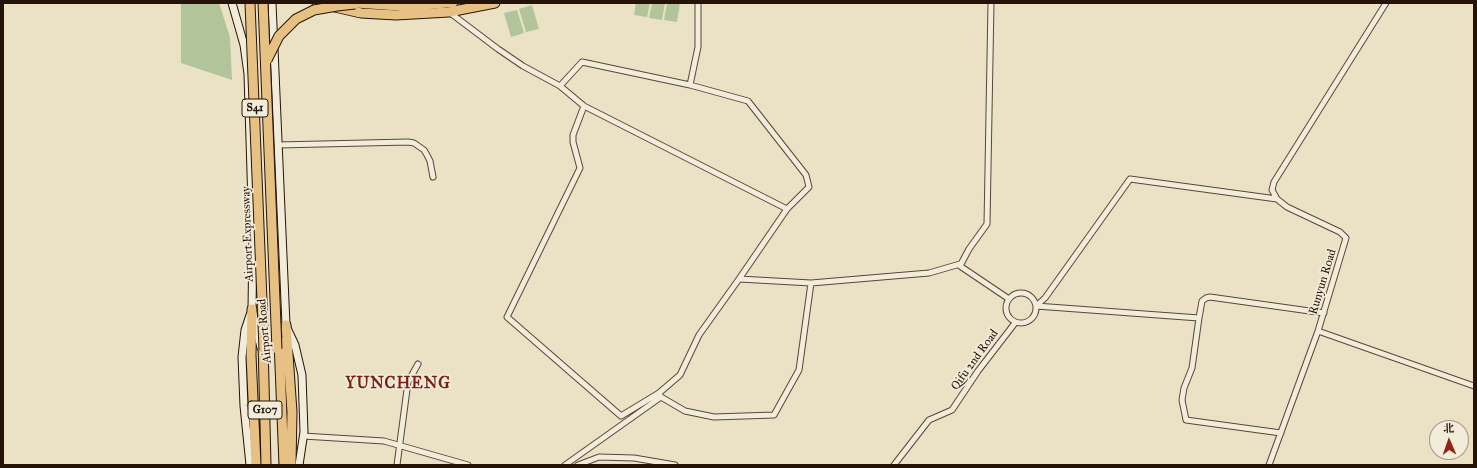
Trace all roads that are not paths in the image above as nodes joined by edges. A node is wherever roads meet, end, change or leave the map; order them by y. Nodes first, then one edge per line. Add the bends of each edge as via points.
1 (232, 3) edge
2 (246, 3) edge
3 (250, 3) edge
4 (256, 3) edge
5 (263, 3) edge
6 (272, 3) edge
7 (321, 3) edge
8 (454, 3) edge
9 (494, 3) edge
10 (698, 3) edge
11 (991, 3) edge
12 (1386, 3) edge
13 (352, 4) edge
14 (449, 12) junction
15 (264, 71) junction
16 (276, 83) junction
17 (690, 85) junction
18 (248, 86) junction
19 (560, 86) junction
20 (584, 106) junction
21 (278, 145) junction
22 (433, 178) dead end
23 (265, 198) junction
24 (1276, 199) junction
25 (787, 209) junction
26 (960, 264) junction
27 (739, 279) junction
28 (811, 283) junction
29 (274, 292) junction
30 (1009, 299) junction
31 (1036, 306) junction
32 (252, 309) junction
33 (1324, 313) junction
34 (1199, 318) junction
35 (1015, 322) junction
36 (286, 325) junction
37 (1318, 331) junction
38 (262, 354) junction
39 (280, 358) junction
40 (418, 364) dead end
41 (1474, 386) edge
42 (660, 395) junction
43 (1281, 433) junction
44 (303, 436) junction
45 (400, 446) junction
46 (250, 465) edge
47 (256, 465) edge
48 (266, 465) edge
49 (269, 465) edge
50 (283, 465) edge
51 (291, 465) edge
52 (299, 465) edge
53 (397, 465) edge
54 (468, 465) edge
55 (565, 465) edge
56 (578, 465) edge
57 (675, 465) edge
58 (894, 465) edge
59 (1269, 465) edge

1 - 18 main road via 244,45
2 - 23 highway, Airport Road, bridge
3 - 49 highway, Airport Expressway / S41, bridge
4 - 15 highway, Airport Road, bridge
5 - 50 highway, Airport Expressway / S41, bridge
6 - 16 main road
7 - 14 highway via 373,14
8 - 13 main road via 394,7
9 - 14 highway
10 - 17 street via 698,47
11 - 26 street via 987,224
12 - 24 street via 1274,182 1272,190
13 - 15 highway, bridge via 321,8 296,19 276,41
14 - 19 street via 523,66
15 - 23 highway, Airport Road, bridge
16 - 18 main road via 256,80
16 - 21 main road
17 - 19 street via 582,62
17 - 25 street via 748,101 806,175 809,187
18 - 32 main road via 253,238
19 - 20 street
20 - 25 street
20 - 42 street via 573,135 580,168 507,317 621,416
21 - 22 street via 414,143 427,155
21 - 36 main road
23 - 29 highway, Airport Road
23 - 38 highway, Airport Road / G107
24 - 31 street via 1130,180
24 - 33 street, Runyun Road via 1287,207 1340,232 1346,238
25 - 27 street
26 - 28 street via 929,273
26 - 30 street
27 - 28 street
27 - 42 street via 699,335 680,375
28 - 42 street via 799,370 774,415 714,417 685,412
29 - 36 main road
29 - 39 highway, Airport Road / G107
30 - 31 street via 1015,294 1023,293 1031,297
30 - 35 street via 1006,312
31 - 34 street
31 - 35 street via 1032,319 1024,323
32 - 38 main road
32 - 46 main road via 242,345 244,406
32 - 47 highway via 251,355
33 - 34 street via 1210,297 1202,301
33 - 37 street, Runyun Road
34 - 43 street via 1192,368 1182,400 1186,420
35 - 58 street, Qifu 2nd Road via 952,410 929,420
36 - 39 main road
36 - 44 main road via 300,361
36 - 51 highway via 292,412
37 - 41 street
37 - 43 street, Runyun Road
38 - 48 highway, Airport Road / G107
39 - 50 highway, Airport Road / G107
40 - 45 street via 408,382
42 - 55 street
43 - 59 street, Runyun Road
44 - 45 street via 384,441
44 - 52 main road
45 - 53 street
45 - 54 street
56 - 57 street via 598,457 634,458

